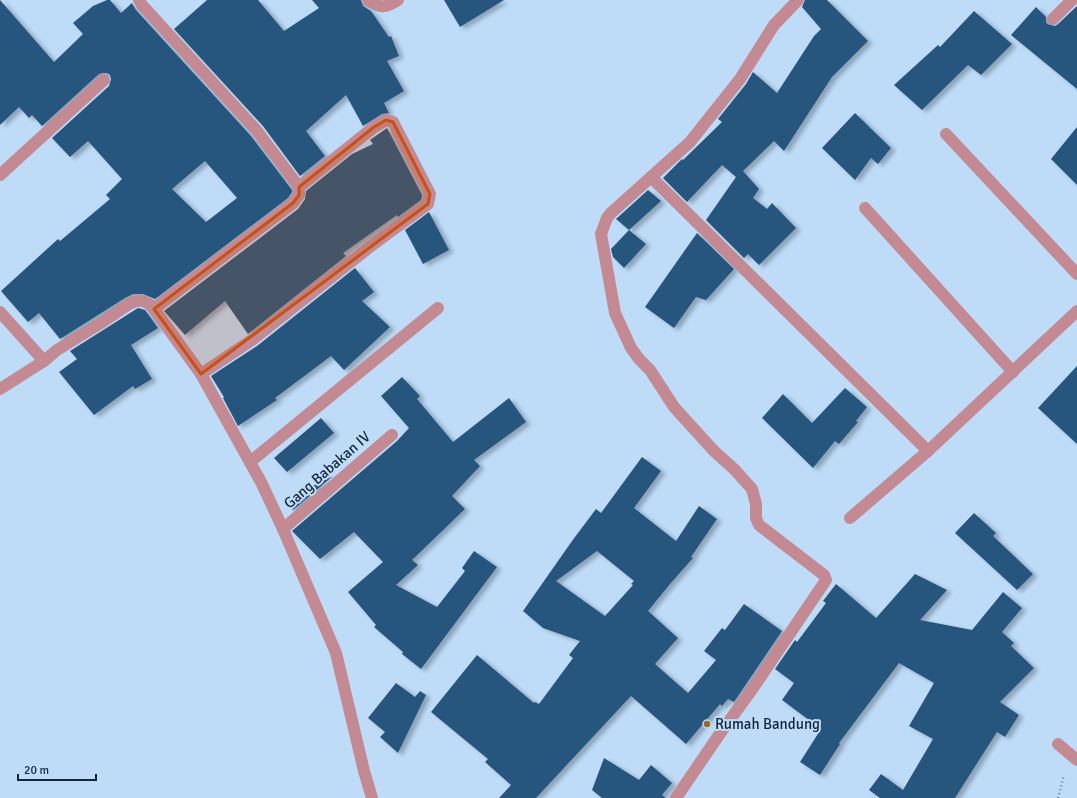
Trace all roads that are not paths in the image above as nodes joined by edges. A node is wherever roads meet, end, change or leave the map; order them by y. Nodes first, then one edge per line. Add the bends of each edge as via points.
1 (140, 0) edge
2 (368, 0) edge
3 (398, 0) edge
4 (798, 0) edge
5 (1072, 0) edge
6 (1053, 19) dead end
7 (104, 80) dead end
8 (946, 134) dead end
9 (0, 175) edge
10 (651, 177) junction
11 (299, 187) junction
12 (865, 208) dead end
13 (1077, 274) edge
14 (438, 308) dead end
15 (154, 309) junction
16 (1077, 311) edge
17 (0, 312) edge
18 (44, 361) junction
19 (1013, 372) junction
20 (201, 374) junction
21 (0, 390) edge
22 (392, 435) dead end
23 (928, 451) junction
24 (250, 462) junction
25 (850, 518) dead end
26 (283, 528) junction
27 (1058, 744) dead end
28 (1077, 760) edge
29 (372, 798) edge
30 (676, 798) edge

1 - 11 street via 257,131
2 - 3 street via 382,7 390,6
4 - 10 street via 774,25 740,79 690,142
5 - 6 street
7 - 9 street
8 - 13 street
10 - 23 street
10 - 30 street via 611,213 601,234 615,313 631,348 650,370 674,408 752,489 759,525 824,575 826,580
11 - 15 street via 299,195 293,203
11 - 20 street via 386,120 393,122 430,194 428,204 424,208 371,246 252,340
12 - 19 street
14 - 24 street
15 - 18 street via 143,301 136,301 57,350
15 - 20 street
16 - 19 street
17 - 18 street
18 - 21 street
19 - 23 street
20 - 24 street
22 - 26 street, Gang Babakan IV
23 - 25 street
24 - 26 street
26 - 29 street via 336,653
27 - 28 street

